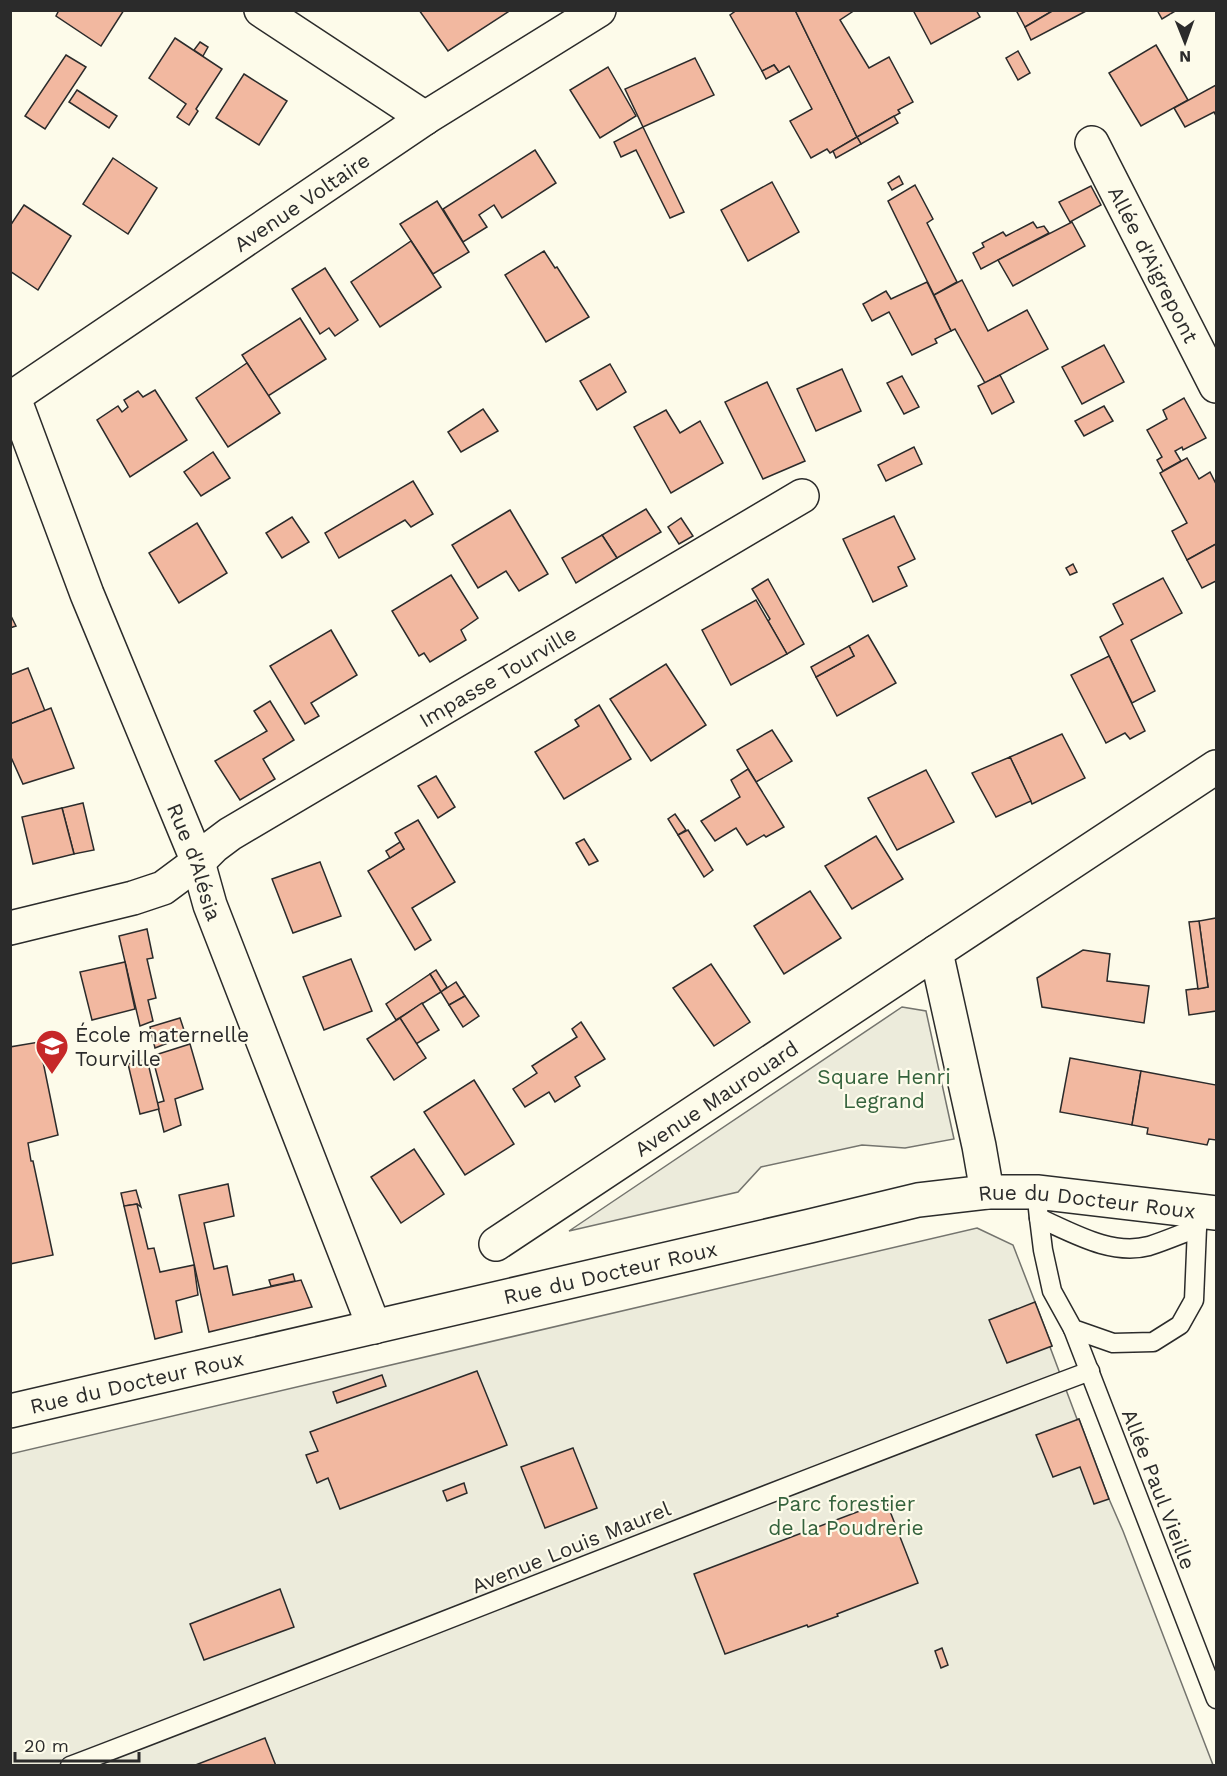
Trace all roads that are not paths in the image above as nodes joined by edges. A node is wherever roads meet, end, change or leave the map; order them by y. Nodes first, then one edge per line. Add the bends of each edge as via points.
1 (261, 10) edge
2 (598, 10) edge
3 (425, 118) junction
4 (1092, 143) dead end
5 (1216, 386) edge
6 (12, 398) edge
7 (802, 496) dead end
8 (1216, 767) edge
9 (198, 862) junction
10 (10, 928) edge
11 (936, 952) junction
12 (987, 1192) junction
13 (1038, 1205) junction
14 (1205, 1217) edge
15 (496, 1244) dead end
16 (374, 1327) junction
17 (1073, 1329) junction
18 (1090, 1371) junction
19 (10, 1411) edge
20 (1216, 1699) edge
21 (70, 1766) edge

1 - 3 street
2 - 3 street, Avenue Voltaire
3 - 6 street, Avenue Voltaire
4 - 5 street, Allée d'Aigrepont
6 - 9 street, Rue d'Alésia via 87,594
7 - 9 street, Impasse Tourville via 230,834
8 - 11 street, Avenue Maurouard
9 - 10 street, Impasse Tourville via 163,888
9 - 16 street, Rue d'Alésia via 210,905
11 - 12 street
11 - 15 street, Avenue Maurouard
12 - 13 street, Rue du Docteur Roux
12 - 16 street, Rue du Docteur Roux via 918,1200
13 - 14 street, Rue du Docteur Roux
13 - 14 lane via 1099,1244 1123,1247 1148,1246
13 - 17 lane via 1052,1291
14 - 17 lane via 1194,1299 1179,1325 1153,1342 1113,1343
16 - 19 street, Rue du Docteur Roux
17 - 18 lane, Allée Paul Vieille
18 - 20 lane, Allée Paul Vieille
18 - 21 lane, Avenue Louis Maurel

